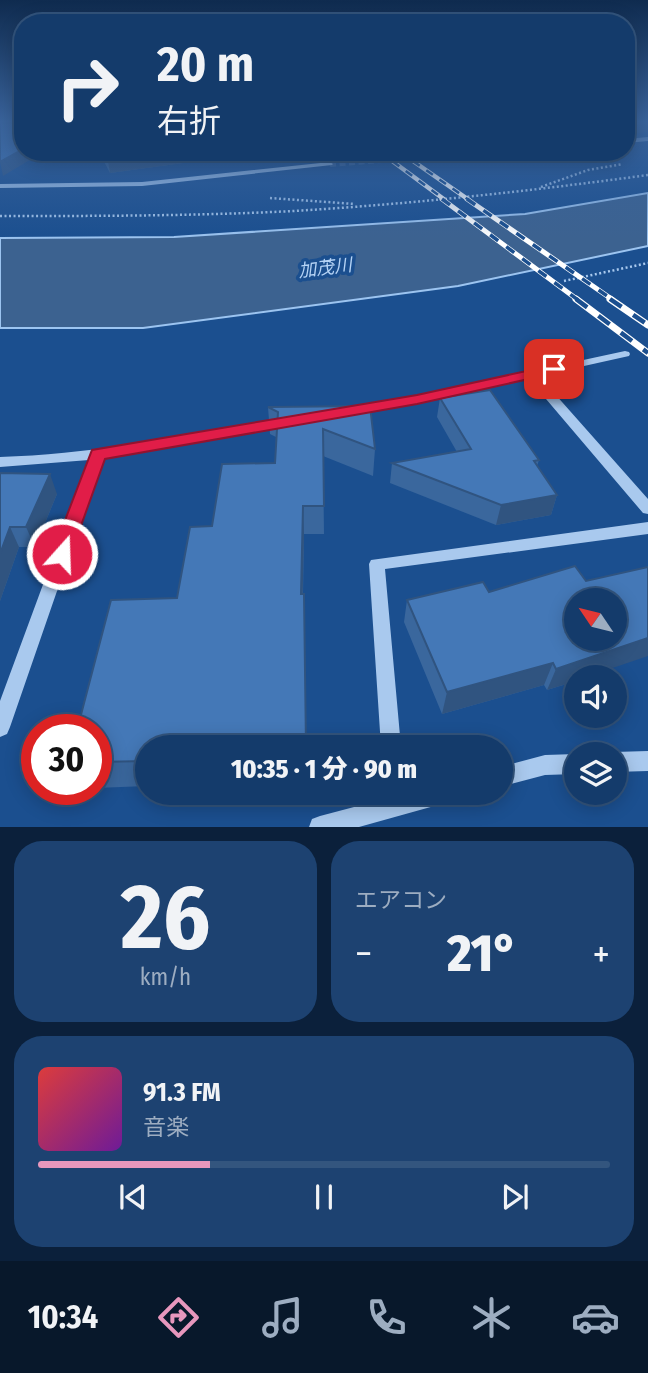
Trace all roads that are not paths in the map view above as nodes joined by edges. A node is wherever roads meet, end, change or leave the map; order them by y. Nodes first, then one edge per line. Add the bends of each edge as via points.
1 (330, 164) tunnel mouth
2 (0, 186) edge
3 (625, 354) dead end
4 (531, 374) junction
5 (337, 413) edge
6 (297, 420) edge
7 (98, 454) junction
8 (0, 462) edge
9 (648, 509) edge
10 (648, 528) edge
11 (0, 727) edge
12 (390, 735) edge
13 (648, 761) edge
14 (627, 762) edge
15 (564, 764) edge
16 (513, 774) edge
17 (382, 805) edge
18 (320, 827) edge

1 - 2 street via 142,184
3 - 4 street
4 - 5 street
4 - 9 street
6 - 7 street
7 - 8 street
7 - 11 street
10 - 12 street via 377,564
13 - 14 street
15 - 16 street
17 - 18 street

